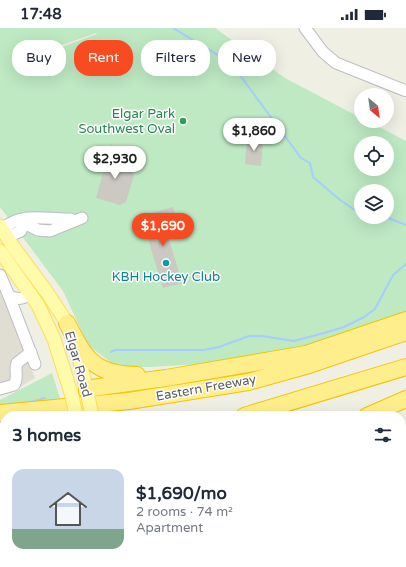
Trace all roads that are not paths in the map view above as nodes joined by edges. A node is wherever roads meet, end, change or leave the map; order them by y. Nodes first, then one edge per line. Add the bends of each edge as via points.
1 (305, 28) edge
2 (406, 91) edge
3 (2, 232) edge
4 (0, 251) edge
5 (19, 255) junction
6 (0, 275) edge
7 (31, 294) junction
8 (8, 296) junction
9 (406, 320) edge
10 (67, 323) junction
11 (406, 332) edge
12 (31, 352) junction
13 (36, 364) dead end
14 (406, 367) edge
15 (184, 375) junction
16 (0, 390) edge
17 (82, 395) junction
18 (406, 399) edge
19 (23, 411) edge
20 (78, 411) edge
21 (90, 411) edge
22 (261, 411) edge
23 (378, 411) edge

1 - 2 street via 323,52 336,63
3 - 3 street via 9,223 23,217 82,218 50,231 25,225 21,231
3 - 5 main road, Elgar Road
4 - 7 main road, Elgar Road
5 - 7 main road, Elgar Road via 23,269 33,286
5 - 10 main road, Elgar Road
6 - 8 street
7 - 8 street via 22,299
7 - 17 main road, Elgar Road
8 - 12 street
9 - 15 highway via 306,354
10 - 15 highway via 84,353 108,372 124,375
10 - 17 main road, Elgar Road via 78,353
11 - 19 highway, Eastern Freeway via 309,365 248,382 129,402
12 - 13 street
12 - 16 street via 17,363 17,380 14,385
14 - 22 highway
15 - 17 highway via 92,388
17 - 20 main road, Elgar Road, bridge
17 - 21 main road, Elgar Road, bridge
18 - 23 highway

